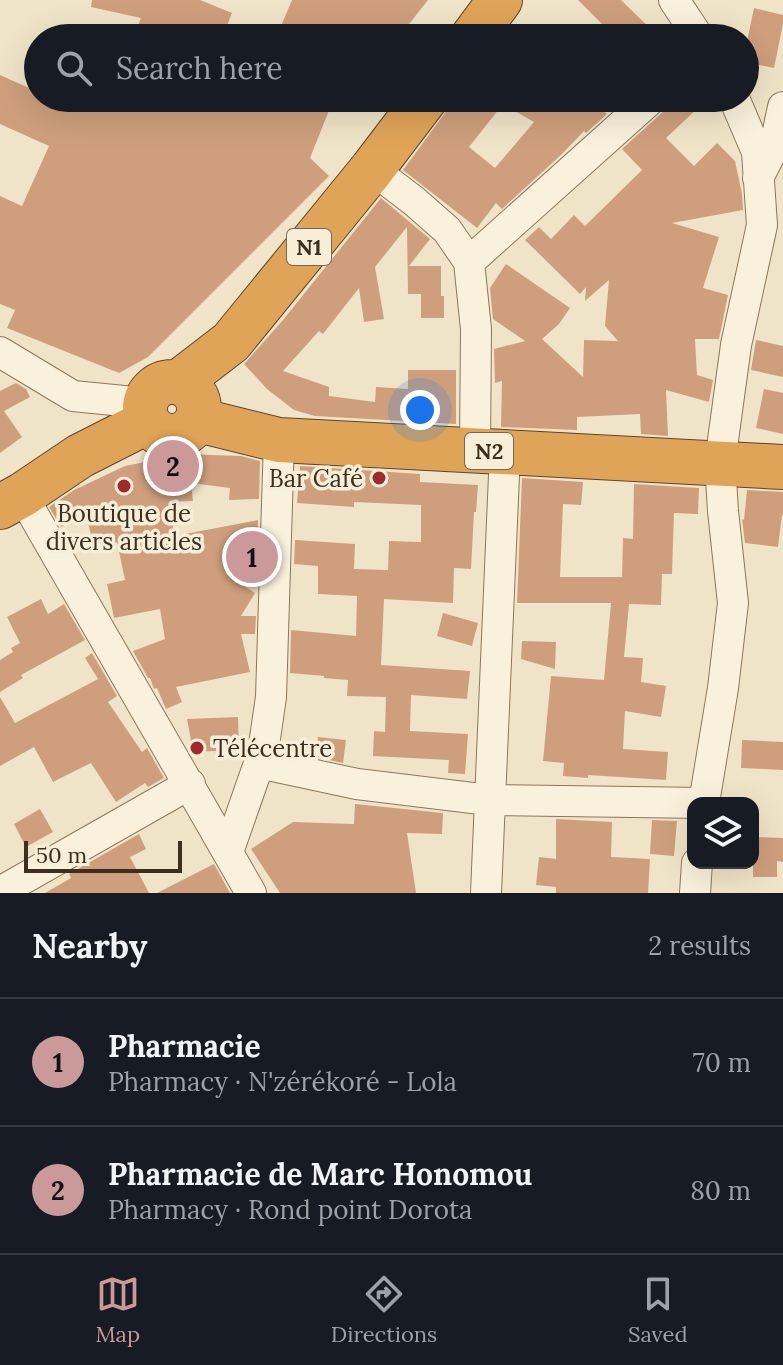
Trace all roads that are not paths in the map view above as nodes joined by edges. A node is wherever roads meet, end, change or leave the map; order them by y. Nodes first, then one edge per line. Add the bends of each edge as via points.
1 (500, 0) edge
2 (674, 0) edge
3 (482, 24) edge
4 (690, 24) edge
5 (783, 107) edge
6 (415, 112) edge
7 (636, 112) edge
8 (740, 112) edge
9 (372, 169) junction
10 (758, 178) junction
11 (469, 262) junction
12 (0, 352) edge
13 (167, 407) junction
14 (279, 440) junction
15 (490, 451) junction
16 (720, 462) junction
17 (783, 467) edge
18 (11, 501) edge
19 (259, 763) junction
20 (190, 784) junction
21 (705, 797) edge
22 (489, 800) junction
23 (687, 803) edge
24 (228, 852) junction
25 (697, 869) edge
26 (0, 892) edge
27 (251, 893) edge
28 (486, 893) edge
29 (695, 893) edge

1 - 3 highway
2 - 4 street
5 - 10 street via 775,145
6 - 9 highway, N1
7 - 11 street
8 - 10 street via 757,152
9 - 11 street via 447,230
9 - 13 highway, N1 via 231,342
10 - 16 street via 762,225 736,345
11 - 15 street
12 - 13 street via 73,396
13 - 14 highway, N2
13 - 18 highway, N1
14 - 15 highway, N2
14 - 19 street via 271,697
15 - 16 highway, N2
15 - 22 street
16 - 17 highway, N2
16 - 21 street via 733,603
18 - 20 street
19 - 22 street via 357,784
19 - 24 street
20 - 24 street
20 - 26 street
22 - 23 street
22 - 28 street
24 - 27 street
25 - 29 street

